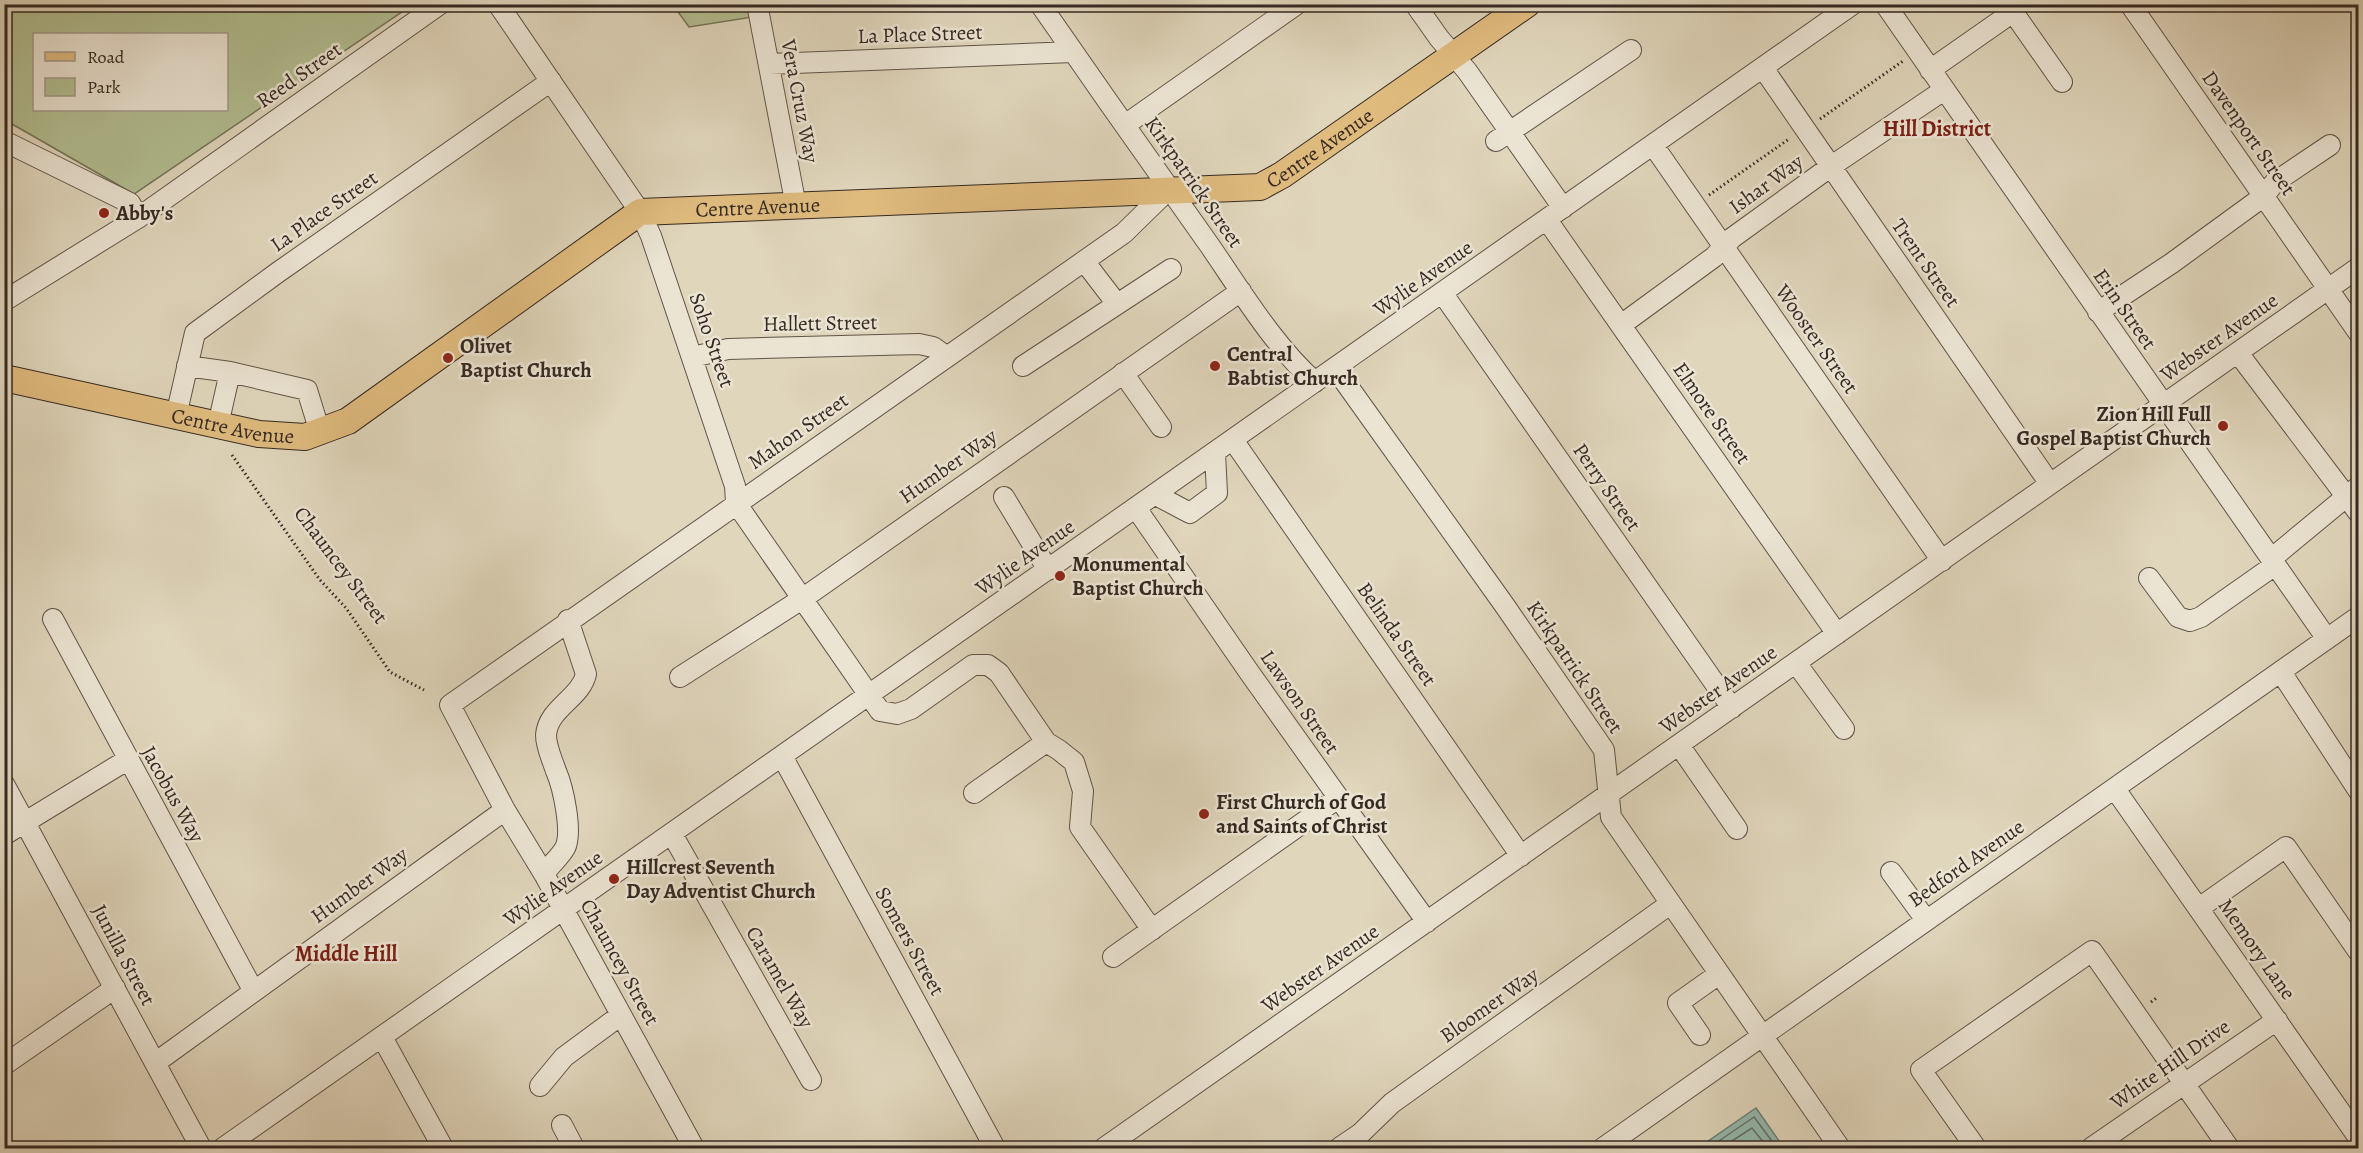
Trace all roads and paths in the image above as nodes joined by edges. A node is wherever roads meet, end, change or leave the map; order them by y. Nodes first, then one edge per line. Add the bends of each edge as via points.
1 (440, 4) edge
2 (498, 4) edge
3 (757, 4) edge
4 (1040, 4) edge
5 (1297, 4) edge
6 (1415, 4) edge
7 (1527, 4) edge
8 (1854, 4) edge
9 (1885, 4) edge
10 (2130, 4) edge
11 (1631, 50) dead end
12 (1073, 52) junction
13 (1454, 56) junction
14 (1903, 61) dead end
15 (769, 64) junction
16 (1762, 68) junction
17 (1930, 70) junction
18 (551, 81) junction
19 (2062, 82) dead end
20 (1944, 90) junction
21 (1814, 123) dead end
22 (1125, 125) junction
23 (1503, 136) junction
24 (1793, 137) dead end
25 (4, 141) edge
26 (1653, 145) junction
27 (2330, 145) dead end
28 (1830, 167) junction
29 (1169, 189) junction
30 (2264, 196) junction
31 (1705, 198) dead end
32 (796, 206) junction
33 (640, 213) junction
34 (1555, 214) junction
35 (138, 218) junction
36 (1724, 247) junction
37 (1084, 261) junction
38 (2358, 268) edge
39 (1171, 269) dead end
40 (2329, 289) junction
41 (1241, 291) junction
42 (1443, 294) junction
43 (4, 301) edge
44 (1117, 304) junction
45 (2098, 312) junction
46 (1621, 325) junction
47 (2358, 332) edge
48 (2238, 353) junction
49 (692, 357) junction
50 (948, 357) junction
51 (187, 366) junction
52 (1023, 366) dead end
53 (1335, 368) junction
54 (230, 372) junction
55 (1123, 373) junction
56 (4, 378) edge
57 (1315, 382) junction
58 (2163, 405) junction
59 (176, 416) junction
60 (218, 425) junction
61 (1161, 427) dead end
62 (320, 432) junction
63 (1233, 440) junction
64 (1215, 453) junction
65 (232, 455) dead end
66 (2050, 484) junction
67 (2353, 491) edge
68 (1156, 495) junction
69 (1004, 497) dead end
70 (736, 503) junction
71 (1136, 508) junction
72 (2358, 512) edge
73 (1942, 561) junction
74 (2273, 562) junction
75 (1048, 570) junction
76 (2149, 578) dead end
77 (802, 599) junction
78 (2358, 617) edge
79 (53, 619) dead end
80 (568, 620) junction
81 (1837, 634) junction
82 (2328, 639) junction
83 (1796, 663) junction
84 (2281, 672) junction
85 (680, 677) dead end
86 (424, 690) dead end
87 (869, 695) junction
88 (450, 705) joint
89 (1732, 708) junction
90 (1844, 729) dead end
91 (1046, 742) junction
92 (1680, 745) junction
93 (782, 756) junction
94 (127, 760) junction
95 (4, 784) edge
96 (2115, 789) junction
97 (2358, 790) edge
98 (974, 793) dead end
99 (1609, 794) junction
100 (1338, 798) junction
101 (505, 810) junction
102 (26, 822) junction
103 (1737, 829) dead end
104 (672, 834) junction
105 (4, 835) edge
106 (1521, 856) junction
107 (1891, 872) dead end
108 (544, 874) junction
109 (1670, 904) junction
110 (2199, 908) junction
111 (564, 909) junction
112 (1926, 920) junction
113 (1426, 922) junction
114 (1152, 930) junction
115 (2358, 951) edge
116 (1113, 957) dead end
117 (1719, 974) junction
118 (115, 988) junction
119 (253, 990) junction
120 (621, 1015) junction
121 (2277, 1020) junction
122 (1700, 1035) dead end
123 (1762, 1036) junction
124 (382, 1037) junction
125 (154, 1063) junction
126 (4, 1065) edge
127 (811, 1080) dead end
128 (2185, 1083) junction
129 (540, 1086) dead end
130 (562, 1125) dead end
131 (2358, 1137) edge
132 (438, 1146) edge
133 (2098, 1147) edge
134 (201, 1149) edge
135 (223, 1149) edge
136 (574, 1149) edge
137 (694, 1149) edge
138 (995, 1149) edge
139 (1104, 1149) edge
140 (1339, 1149) edge
141 (1603, 1149) edge
142 (1840, 1149) edge
143 (1976, 1149) edge
144 (2229, 1149) edge

1 - 35 street, Reed Street
2 - 18 street, Soho Street
3 - 15 street, Vera Cruz Way
4 - 12 street, Kirkpatrick Street
5 - 22 street
6 - 13 street, Elmore Street
7 - 13 main road, Centre Avenue
8 - 16 street, Wylie Avenue
9 - 17 street, Erin Street
10 - 30 street, Davenport Street
11 - 23 street
12 - 15 street, La Place Street
12 - 22 street, Kirkpatrick Street
13 - 23 street, Elmore Street
13 - 29 main road, Centre Avenue via 1271,182 1252,188
14 - 21 path
15 - 32 street, Vera Cruz Way
16 - 26 street, Wylie Avenue
16 - 28 street, Trent Street
17 - 19 street via 2013,12
17 - 20 street, Erin Street
18 - 33 street, Soho Street
18 - 51 street, La Place Street via 195,333
20 - 28 street, Ishar Way
20 - 45 street, Erin Street
22 - 29 street, Kirkpatrick Street
23 - 34 street, Elmore Street
24 - 31 path
25 - 35 street via 130,203
26 - 34 street, Wylie Avenue
26 - 36 street, Wooster Street
27 - 30 street via 2275,182
28 - 36 street, Ishar Way
28 - 66 street, Trent Street
29 - 32 main road, Centre Avenue
29 - 37 street, Mahon Street via 1124,233
29 - 41 street, Kirkpatrick Street
30 - 40 street, Davenport Street
30 - 45 street
32 - 33 main road, Centre Avenue
33 - 49 street, Soho Street
33 - 62 main road, Centre Avenue via 348,421
34 - 42 street, Wylie Avenue
34 - 46 street, Elmore Street
35 - 43 street, Reed Street
36 - 46 street, Ishar Way
36 - 73 street, Wooster Street
37 - 44 street
37 - 50 street, Mahon Street
38 - 40 street, Webster Avenue
39 - 44 street
40 - 47 street, Davenport Street
40 - 48 street, Webster Avenue
41 - 55 street, Humber Way
41 - 57 street, Kirkpatrick Street via 1299,368
42 - 53 street, Wylie Avenue
42 - 89 street, Perry Street
44 - 52 street
45 - 58 street, Erin Street
46 - 81 street, Elmore Street
48 - 58 street, Webster Avenue
48 - 67 street
49 - 50 street, Hallett Street via 728,349 919,344
49 - 70 street, Soho Street via 735,486
50 - 70 street, Mahon Street
51 - 54 street
51 - 59 street, La Place Street
53 - 57 street, Wylie Avenue
53 - 99 street, Kirkpatrick Street via 1604,750
54 - 60 street
54 - 62 street via 307,390
55 - 61 street
55 - 77 street, Humber Way
56 - 59 main road, Centre Avenue
57 - 63 street, Wylie Avenue
58 - 66 street, Webster Avenue
58 - 74 street, Erin Street
59 - 60 main road, Centre Avenue
60 - 62 main road, Centre Avenue via 259,434 305,437
63 - 64 street, Wylie Avenue
63 - 106 street, Belinda Street
64 - 68 street, Wylie Avenue
64 - 68 street via 1217,493 1190,513
65 - 86 path, Chauncey Street via 390,672
66 - 73 street, Webster Avenue
67 - 72 street
67 - 74 street
68 - 71 street, Wylie Avenue
69 - 75 street
70 - 77 street, Soho Street
70 - 80 street, Mahon Street
71 - 75 street, Wylie Avenue
71 - 100 street, Lawson Street
73 - 81 street, Webster Avenue
74 - 76 street via 2201,617 2190,621 2178,618
74 - 82 street, Erin Street
75 - 87 street, Wylie Avenue
77 - 85 street, Humber Way
77 - 87 street, Soho Street
78 - 82 street, Bedford Avenue
79 - 94 street, Jacobus Way
80 - 88 street, Mahon Street
80 - 108 street via 586,674 585,683 553,716 547,729 548,748 562,786 567,833 564,850
81 - 83 street, Webster Avenue
82 - 84 street, Bedford Avenue
83 - 89 street, Webster Avenue
83 - 90 street
84 - 96 street, Bedford Avenue
84 - 97 street
87 - 91 street, Soho Street via 880,711 897,714 911,709 973,665 988,665 999,673
87 - 93 street, Wylie Avenue
88 - 101 street, Chauncey Street
89 - 92 street, Webster Avenue
91 - 98 street
91 - 114 street via 1074,762 1083,791 1080,827
92 - 99 street, Webster Avenue
92 - 103 street
93 - 104 street, Wylie Avenue
93 - 138 street, Somers Street
94 - 102 street
94 - 119 street, Jacobus Way
95 - 102 street, Junilla Street
96 - 110 street, Memory Lane
96 - 112 street, Bedford Avenue
99 - 106 street, Webster Avenue
99 - 109 street, Kirkpatrick Street via 1611,817
100 - 113 street, Lawson Street
100 - 114 street
101 - 108 street, Chauncey Street
101 - 119 street, Humber Way
102 - 105 street
102 - 118 street, Junilla Street
104 - 111 street, Wylie Avenue
104 - 127 street, Caramel Way
106 - 113 street, Webster Avenue
107 - 112 street
108 - 111 street, Chauncey Street
109 - 117 street, Kirkpatrick Street
109 - 140 street, Bloomer Way via 1392,1103
110 - 115 street via 2286,847
110 - 121 street, Memory Lane
111 - 120 street, Chauncey Street
111 - 124 street, Wylie Avenue
112 - 123 street, Bedford Avenue
113 - 139 street, Webster Avenue
114 - 116 street
117 - 122 street via 1678,1003
117 - 123 street, Kirkpatrick Street
118 - 125 street, Junilla Street
118 - 126 street
119 - 125 street, Humber Way
120 - 129 street via 564,1057
120 - 137 street, Chauncey Street
121 - 128 street, White Hill Drive
121 - 131 street, Memory Lane
123 - 141 street, Bedford Avenue
123 - 142 street
124 - 132 street
124 - 135 street, Wylie Avenue
125 - 134 street, Junilla Street
128 - 133 street, White Hill Drive
128 - 143 street via 2092,951 1921,1070
128 - 144 street
130 - 136 street

